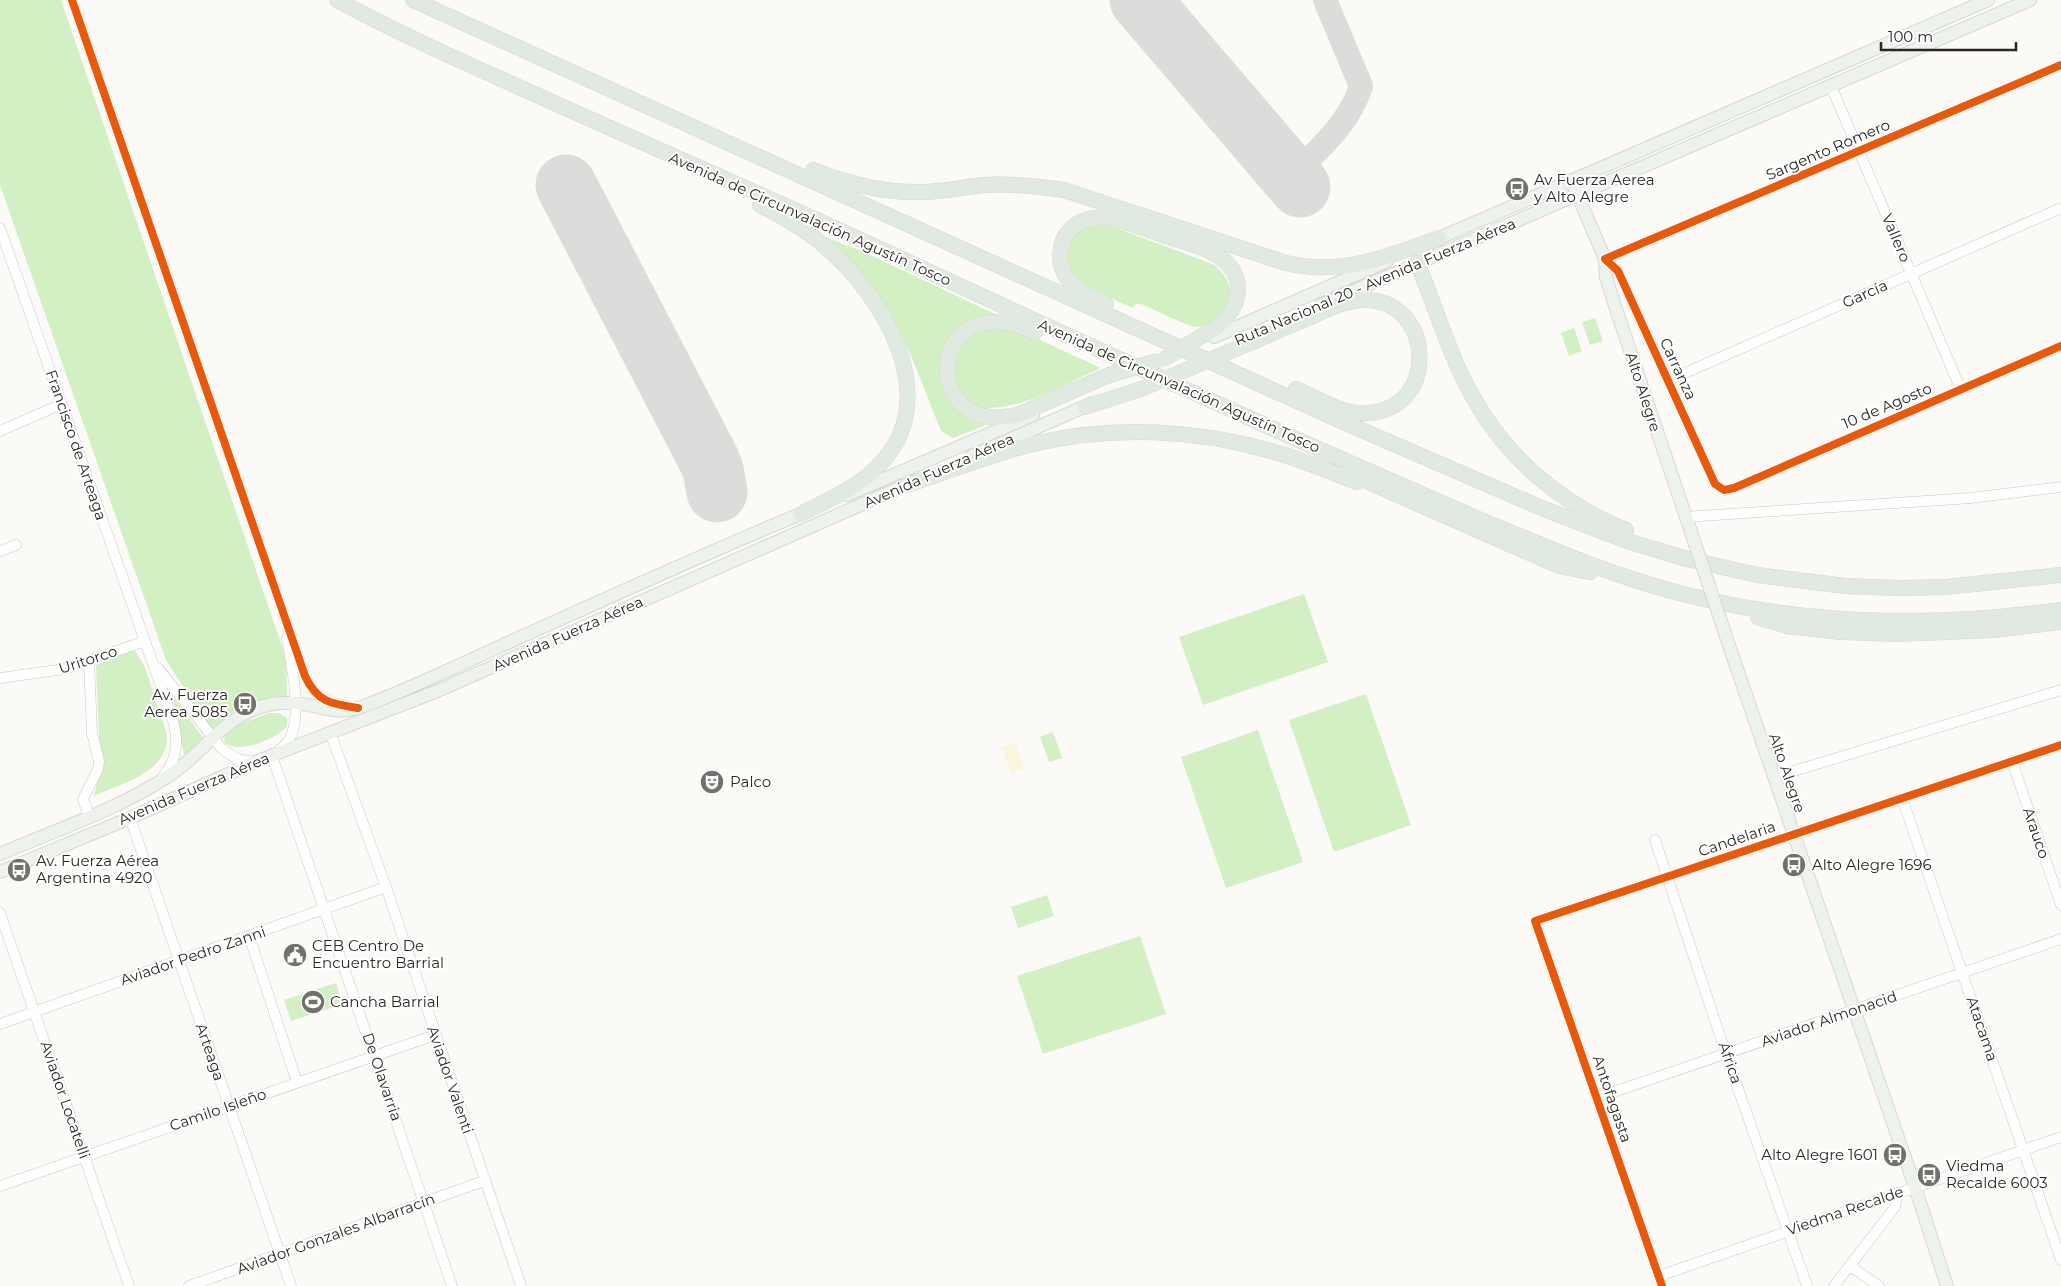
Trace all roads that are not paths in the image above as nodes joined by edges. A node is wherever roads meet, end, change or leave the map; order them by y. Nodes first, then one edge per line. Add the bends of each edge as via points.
1 (72, 0) edge
2 (337, 0) edge
3 (413, 0) edge
4 (1988, 0) edge
5 (2030, 0) edge
6 (2061, 65) edge
7 (1831, 86) junction
8 (657, 111) junction
9 (1858, 152) junction
10 (697, 167) junction
11 (1572, 180) junction
12 (1578, 195) junction
13 (2061, 208) edge
14 (0, 228) edge
15 (1439, 238) junction
16 (1605, 259) junction
17 (1417, 263) junction
18 (1911, 273) junction
19 (1210, 335) junction
20 (1234, 346) junction
21 (2061, 346) edge
22 (1191, 353) junction
23 (1112, 377) junction
24 (1669, 380) junction
25 (1961, 390) junction
26 (62, 404) junction
27 (1085, 407) joint
28 (0, 431) edge
29 (907, 485) junction
30 (2061, 487) edge
31 (1724, 490) joint
32 (1409, 502) junction
33 (801, 514) junction
34 (1687, 523) junction
35 (16, 545) dead end
36 (0, 551) edge
37 (2061, 566) edge
38 (2061, 575) edge
39 (634, 586) junction
40 (1661, 588) junction
41 (1692, 596) junction
42 (641, 602) junction
43 (2061, 610) edge
44 (285, 619) junction
45 (2061, 622) edge
46 (145, 641) junction
47 (89, 661) junction
48 (152, 661) junction
49 (0, 678) edge
50 (2061, 690) edge
51 (295, 703) junction
52 (358, 708) junction
53 (330, 732) junction
54 (212, 737) junction
55 (2061, 745) edge
56 (272, 756) junction
57 (2012, 761) junction
58 (255, 762) junction
59 (1774, 777) junction
60 (157, 784) junction
61 (1902, 798) junction
62 (89, 816) junction
63 (130, 818) junction
64 (1794, 834) junction
65 (1655, 840) dead end
66 (0, 854) edge
67 (0, 872) edge
68 (1667, 878) junction
69 (386, 887) junction
70 (2061, 905) edge
71 (325, 908) junction
72 (0, 913) edge
73 (1536, 921) joint
74 (249, 936) junction
75 (2061, 939) edge
76 (179, 960) junction
77 (1962, 973) junction
78 (1854, 1011) junction
79 (34, 1012) junction
80 (0, 1024) edge
81 (435, 1034) junction
82 (1726, 1054) junction
83 (374, 1056) junction
84 (298, 1082) junction
85 (1596, 1098) junction
86 (229, 1106) junction
87 (2061, 1137) edge
88 (2024, 1150) junction
89 (84, 1157) junction
90 (484, 1181) junction
91 (0, 1186) edge
92 (1915, 1187) junction
93 (1898, 1193) junction
94 (424, 1202) junction
95 (1788, 1231) junction
96 (280, 1254) junction
97 (2061, 1260) edge
98 (1850, 1266) junction
99 (1661, 1281) edge
100 (129, 1286) edge
101 (188, 1286) edge
102 (291, 1286) edge
103 (452, 1286) edge
104 (521, 1286) edge
105 (1807, 1286) edge
106 (1834, 1286) edge
107 (1879, 1286) edge
108 (1947, 1286) edge

1 - 44 street
2 - 10 highway, Avenida de Circunvalación Agustín Tosco via 425,45
3 - 8 highway
4 - 11 main road, Ruta Nacional 20 - Avenida Fuerza Aérea
5 - 7 main road, Ruta Nacional 20 - Avenida Fuerza Aérea
6 - 9 street, Sargento Romero
7 - 9 street, Vallero
7 - 12 main road, Ruta Nacional 20 - Avenida Fuerza Aérea
8 - 15 highway via 737,137 849,183 907,192 1007,184 1064,190 1297,266 1332,268 1355,265 1383,259
8 - 22 highway
9 - 16 street, Sargento Romero
9 - 18 street, Vallero
10 - 33 highway via 790,221 840,260 881,312 901,358 908,406 904,426 891,452 861,481
10 - 40 highway, Avenida de Circunvalación Agustín Tosco via 1336,458 1565,555
11 - 12 main road, Alto Alegre
11 - 15 main road, Ruta Nacional 20 - Avenida Fuerza Aérea
12 - 16 main road, Alto Alegre
12 - 17 main road, Ruta Nacional 20 - Avenida Fuerza Aérea
13 - 18 street, García
14 - 26 street, Francisco de Arteaga
15 - 19 main road, Ruta Nacional 20 - Avenida Fuerza Aérea
16 - 24 street, Carranza via 1618,272
16 - 34 main road, Alto Alegre via 1606,277 1614,303
17 - 20 main road, Ruta Nacional 20 - Avenida Fuerza Aérea
17 - 37 highway via 1463,377 1492,427 1526,466 1550,486 1613,525 1721,558 1802,572 1946,578
18 - 24 street, García
18 - 25 street, Vallero
19 - 22 highway via 1231,314 1237,299 1233,271 1220,257 1110,218 1090,218 1073,226 1066,234 1060,252 1060,262 1067,279 1099,301 1147,322
19 - 23 highway, bridge via 1161,360
20 - 22 highway via 1340,304 1370,300 1392,306 1408,322 1419,343 1420,365 1406,395 1386,409 1367,413 1342,409 1261,374
20 - 27 highway, bridge
21 - 25 street, 10 de Agosto
22 - 38 highway via 1544,509 1630,542 1687,559 1766,576 1845,586 1900,588 1988,584
23 - 32 highway via 1020,414 989,417 971,412 955,397 947,377 947,366 952,347 965,332 991,321 1013,324 1204,407
23 - 33 main road, Avenida Fuerza Aérea
24 - 31 street, Carranza via 1715,484
25 - 31 street, 10 de Agosto
26 - 28 street
26 - 46 street, Francisco de Arteaga
27 - 29 main road, Avenida Fuerza Aérea
29 - 32 highway via 1036,443 1100,433 1153,432 1200,436 1270,450
29 - 42 main road, Avenida Fuerza Aérea
30 - 34 street
32 - 40 highway via 1559,566
33 - 39 main road, Avenida Fuerza Aérea
34 - 59 main road, Alto Alegre, bridge
35 - 36 street
39 - 42 main road
39 - 52 main road, Avenida Fuerza Aérea
40 - 41 highway, Avenida de Circunvalación Agustín Tosco
41 - 43 highway, Avenida de Circunvalación Agustín Tosco via 1750,609 1845,620 1897,622 1968,620
41 - 45 highway via 1787,626 1842,632 1954,632
42 - 53 main road, Avenida Fuerza Aérea via 380,715
44 - 51 street
44 - 52 street via 305,676 316,694 329,702
46 - 47 street, Uritorco
46 - 48 street, Francisco de Arteaga
47 - 49 street, Uritorco via 57,672
47 - 62 street via 92,732 99,761 83,799
48 - 54 street, Francisco de Arteaga
48 - 60 street, Francisco de Arteaga via 177,740 172,765
50 - 59 street
51 - 52 main road, Avenida Fuerza Aérea via 328,710
51 - 54 main road, Avenida Fuerza Aérea via 270,704 256,709 232,720
51 - 56 street via 290,738
53 - 56 main road, Avenida Fuerza Aérea
53 - 69 street, Aviador Valenti
54 - 58 street, Francisco de Arteaga via 232,756
54 - 60 main road, Avenida Fuerza Aérea via 181,768
55 - 57 street, Candelaria
56 - 58 main road, Avenida Fuerza Aérea
56 - 71 street, De Olavarria
57 - 61 street, Candelaria
57 - 70 street, Arauco
58 - 63 main road, Avenida Fuerza Aérea
59 - 64 main road, Alto Alegre
60 - 62 main road, Avenida Fuerza Aérea
61 - 64 street, Candelaria
61 - 77 street, Atacama
62 - 66 main road, Avenida Fuerza Aérea
63 - 67 main road, Avenida Fuerza Aérea
63 - 76 street, Arteaga
64 - 68 street, Candelaria
64 - 78 main road, Alto Alegre
65 - 68 street, África
68 - 73 street, Candelaria
68 - 82 street, África
69 - 71 street, Aviador Pedro Zanni
69 - 81 street, Aviador Valenti
71 - 74 street, Aviador Pedro Zanni
71 - 83 street, De Olavarria
72 - 79 street, Aviador Locatelli
73 - 85 street, Antofagasta
74 - 76 street, Aviador Pedro Zanni
74 - 84 street
75 - 77 street, Aviador Almonacid
76 - 79 street, Aviador Pedro Zanni
76 - 86 street, Arteaga
77 - 78 street, Aviador Almonacid
77 - 88 street, Atacama
78 - 82 street, Aviador Almonacid
78 - 92 main road, Alto Alegre
79 - 80 street, Aviador Pedro Zanni
79 - 89 street, Aviador Locatelli
81 - 83 street, Camilo Isleño
81 - 90 street, Aviador Valenti
82 - 85 street, Aviador Almonacid
82 - 95 street, África
83 - 84 street, Camilo Isleño
83 - 94 street, De Olavarria
84 - 86 street, Camilo Isleño
85 - 99 street, Antofagasta
86 - 89 street, Camilo Isleño
86 - 96 street, Arteaga
87 - 88 street, Viedma Recalde
88 - 92 street, Viedma Recalde
88 - 97 street, Atacama
89 - 91 street, Camilo Isleño
89 - 100 street, Aviador Locatelli
90 - 94 street, Aviador Gonzales Albarracín
90 - 104 street, Aviador Valenti
92 - 93 street, Viedma Recalde
92 - 108 main road, Alto Alegre
93 - 95 street, Viedma Recalde
93 - 98 street via 1895,1207
94 - 96 street, Aviador Gonzales Albarracín
94 - 103 street, De Olavarria
95 - 99 street, Viedma Recalde
95 - 105 street, África
96 - 101 street, Aviador Gonzales Albarracín
96 - 102 street, Arteaga
98 - 106 street
98 - 107 street

